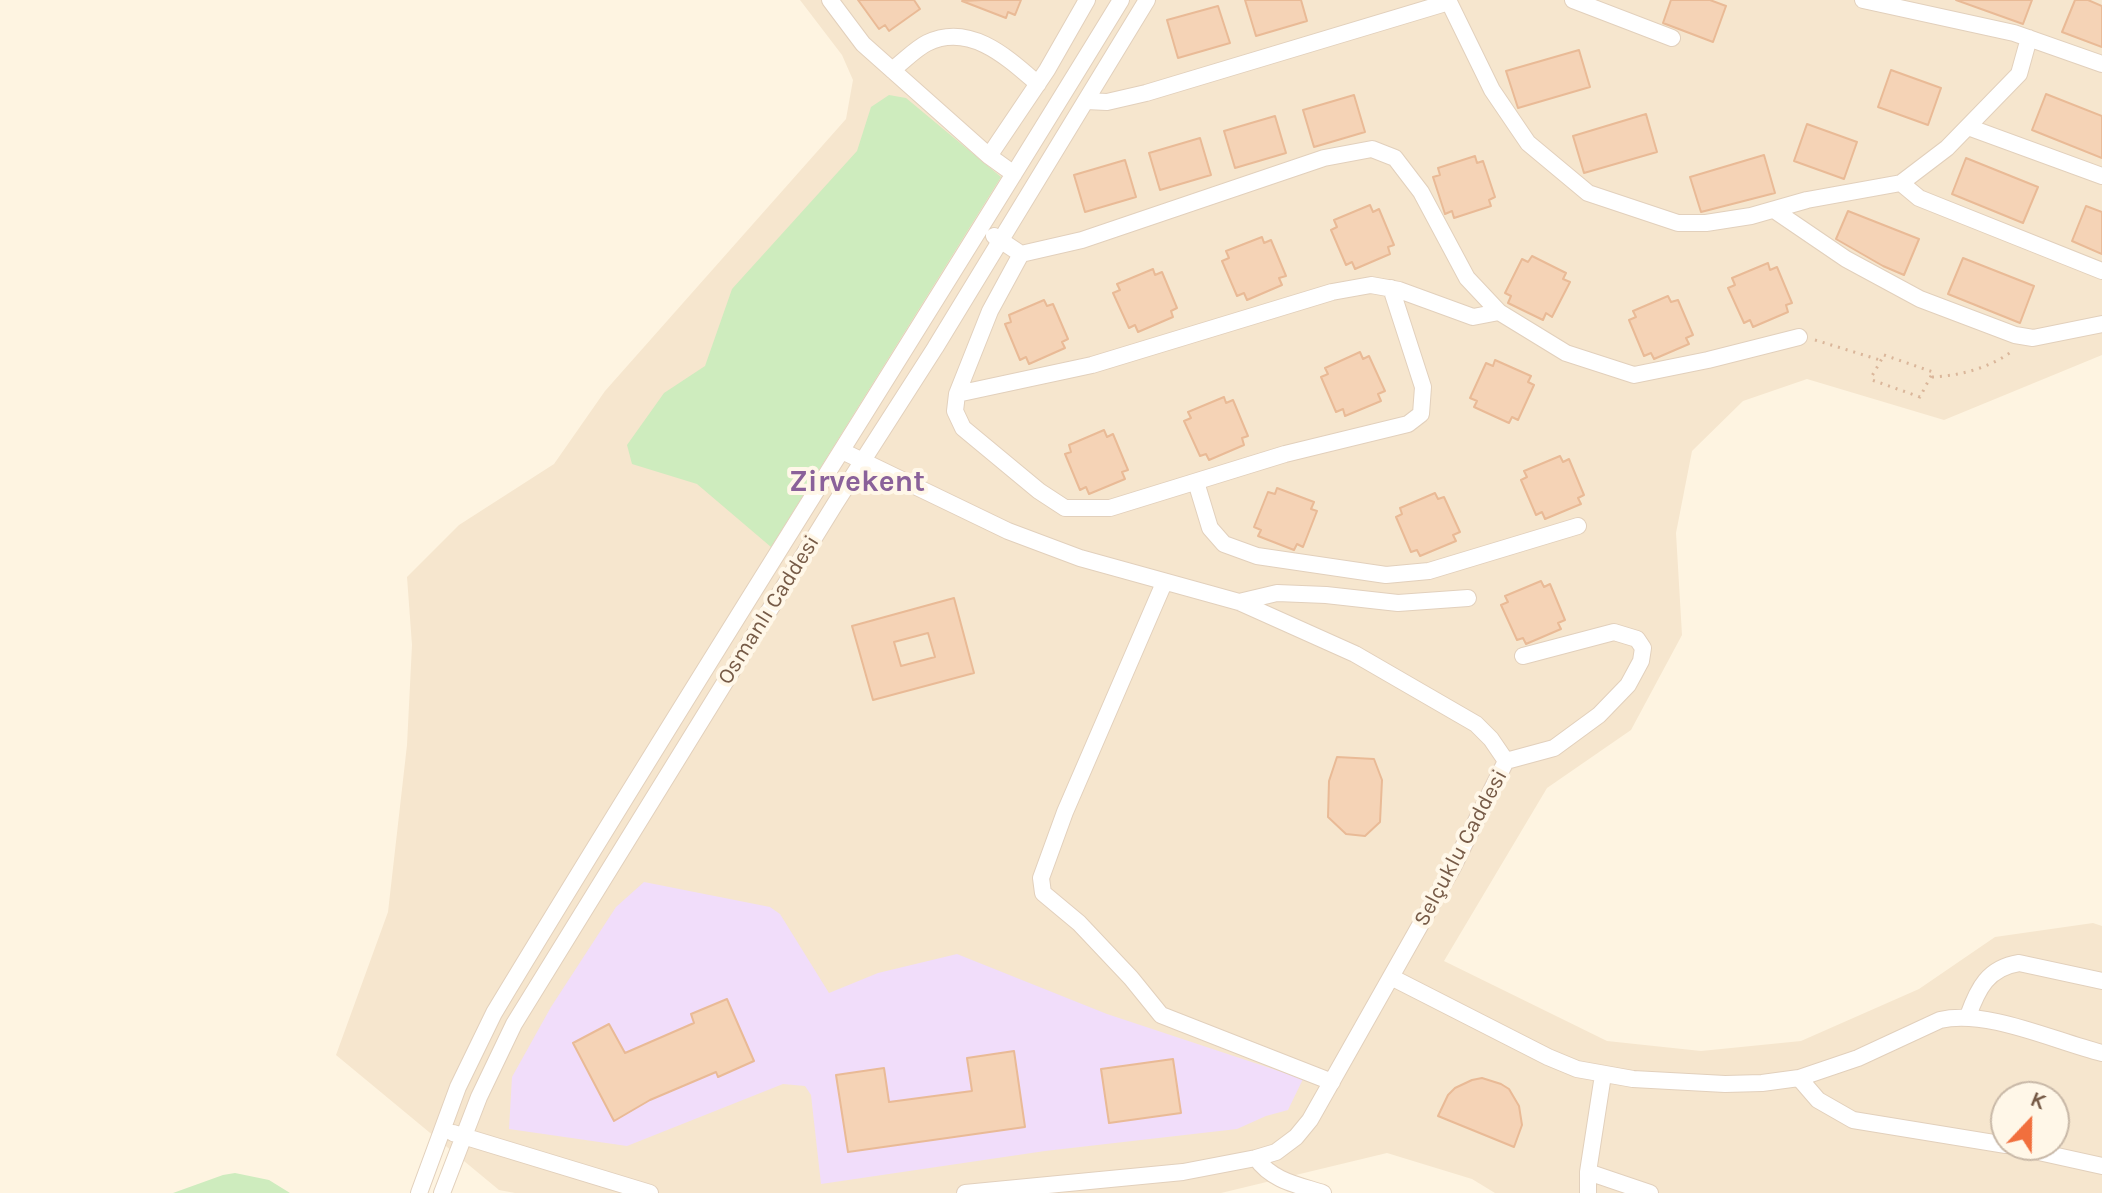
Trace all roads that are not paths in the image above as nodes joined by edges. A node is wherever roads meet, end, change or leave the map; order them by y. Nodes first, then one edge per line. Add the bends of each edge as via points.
1 (830, 0) edge
2 (1087, 0) edge
3 (1121, 0) edge
4 (1147, 0) edge
5 (1573, 0) edge
6 (1863, 0) edge
7 (1452, 1) edge
8 (1672, 38) dead end
9 (2029, 38) junction
10 (2102, 64) edge
11 (892, 70) junction
12 (1038, 84) junction
13 (1086, 101) junction
14 (1968, 127) junction
15 (989, 156) junction
16 (1014, 174) junction
17 (2102, 176) edge
18 (1901, 183) junction
19 (1774, 210) junction
20 (981, 228) junction
21 (1001, 240) junction
22 (1021, 254) junction
23 (2102, 271) edge
24 (1391, 288) junction
25 (1499, 312) junction
26 (2102, 324) edge
27 (1799, 337) road end
28 (957, 394) junction
29 (842, 451) junction
30 (862, 461) junction
31 (1196, 482) junction
32 (1578, 526) dead end
33 (1164, 583) junction
34 (1468, 598) dead end
35 (1239, 602) junction
36 (1523, 656) dead end
37 (1506, 761) junction
38 (1391, 977) junction
39 (2102, 981) edge
40 (1968, 1016) junction
41 (2102, 1053) edge
42 (1603, 1075) junction
43 (1799, 1078) junction
44 (1332, 1082) junction
45 (442, 1130) junction
46 (463, 1136) junction
47 (1990, 1142) edge
48 (1256, 1158) junction
49 (2070, 1159) edge
50 (2102, 1166) edge
51 (1588, 1172) junction
52 (419, 1193) edge
53 (442, 1193) edge
54 (650, 1193) edge
55 (965, 1193) edge
56 (1323, 1193) edge
57 (1588, 1193) edge
58 (1650, 1193) edge

1 - 11 street via 863,44
2 - 12 street
3 - 16 street, Osmanlı Caddesi
4 - 13 street, Osmanlı Caddesi
5 - 8 street
6 - 9 street
7 - 13 street via 1146,93
7 - 19 street via 1492,90 1528,143 1588,193 1678,223
9 - 10 street
9 - 14 street via 2019,74
11 - 12 street via 926,43 946,37 1003,52
11 - 15 street
12 - 15 street
13 - 21 street, Osmanlı Caddesi
14 - 17 street
14 - 18 street
15 - 16 street
16 - 20 street, Osmanlı Caddesi
18 - 19 street
18 - 23 street via 1919,198
19 - 26 street via 1846,259 1920,299 2015,335 2049,335
20 - 21 street
20 - 29 street, Osmanlı Caddesi
21 - 22 street
21 - 30 street, Osmanlı Caddesi
22 - 25 street via 1082,240 1324,158 1372,149 1395,158 1421,192 1467,278
22 - 28 street via 990,311
24 - 25 street via 1473,317
24 - 28 street via 1371,285 1332,292 1092,365
24 - 31 street via 1423,387 1421,414 1408,424
25 - 27 street via 1566,353 1634,375
28 - 31 street via 955,411 963,428 1065,508 1110,508
29 - 30 street, Selçuklu Caddesi
29 - 45 street, Osmanlı Caddesi via 494,1013
30 - 33 street, Selçuklu Caddesi via 1008,531
30 - 46 street, Osmanlı Caddesi via 527,1001
31 - 32 street via 1210,528 1224,544 1257,556 1386,575 1429,571
33 - 35 street, Selçuklu Caddesi
33 - 44 street via 1065,812 1041,878 1043,893 1079,923 1161,1015
34 - 35 street via 1398,603 1277,593
35 - 37 street, Selçuklu Caddesi via 1355,654 1452,708 1476,724
36 - 37 street via 1614,632 1637,639 1643,648 1628,685 1599,715 1554,748
37 - 38 street, Selçuklu Caddesi
38 - 42 street via 1548,1057
38 - 44 street, Selçuklu Caddesi
39 - 40 street via 2010,964 1986,978
40 - 41 street
40 - 43 street via 1940,1020
42 - 43 street via 1725,1084
42 - 51 street
43 - 47 street via 1818,1100 1853,1120
44 - 48 street, Selçuklu Caddesi via 1296,1137
45 - 46 street
45 - 52 street, Osmanlı Caddesi
46 - 53 street, Osmanlı Caddesi
46 - 54 street
48 - 55 street, Selçuklu Caddesi via 1183,1172
48 - 56 street via 1280,1180
49 - 50 street
51 - 57 street
51 - 58 street

